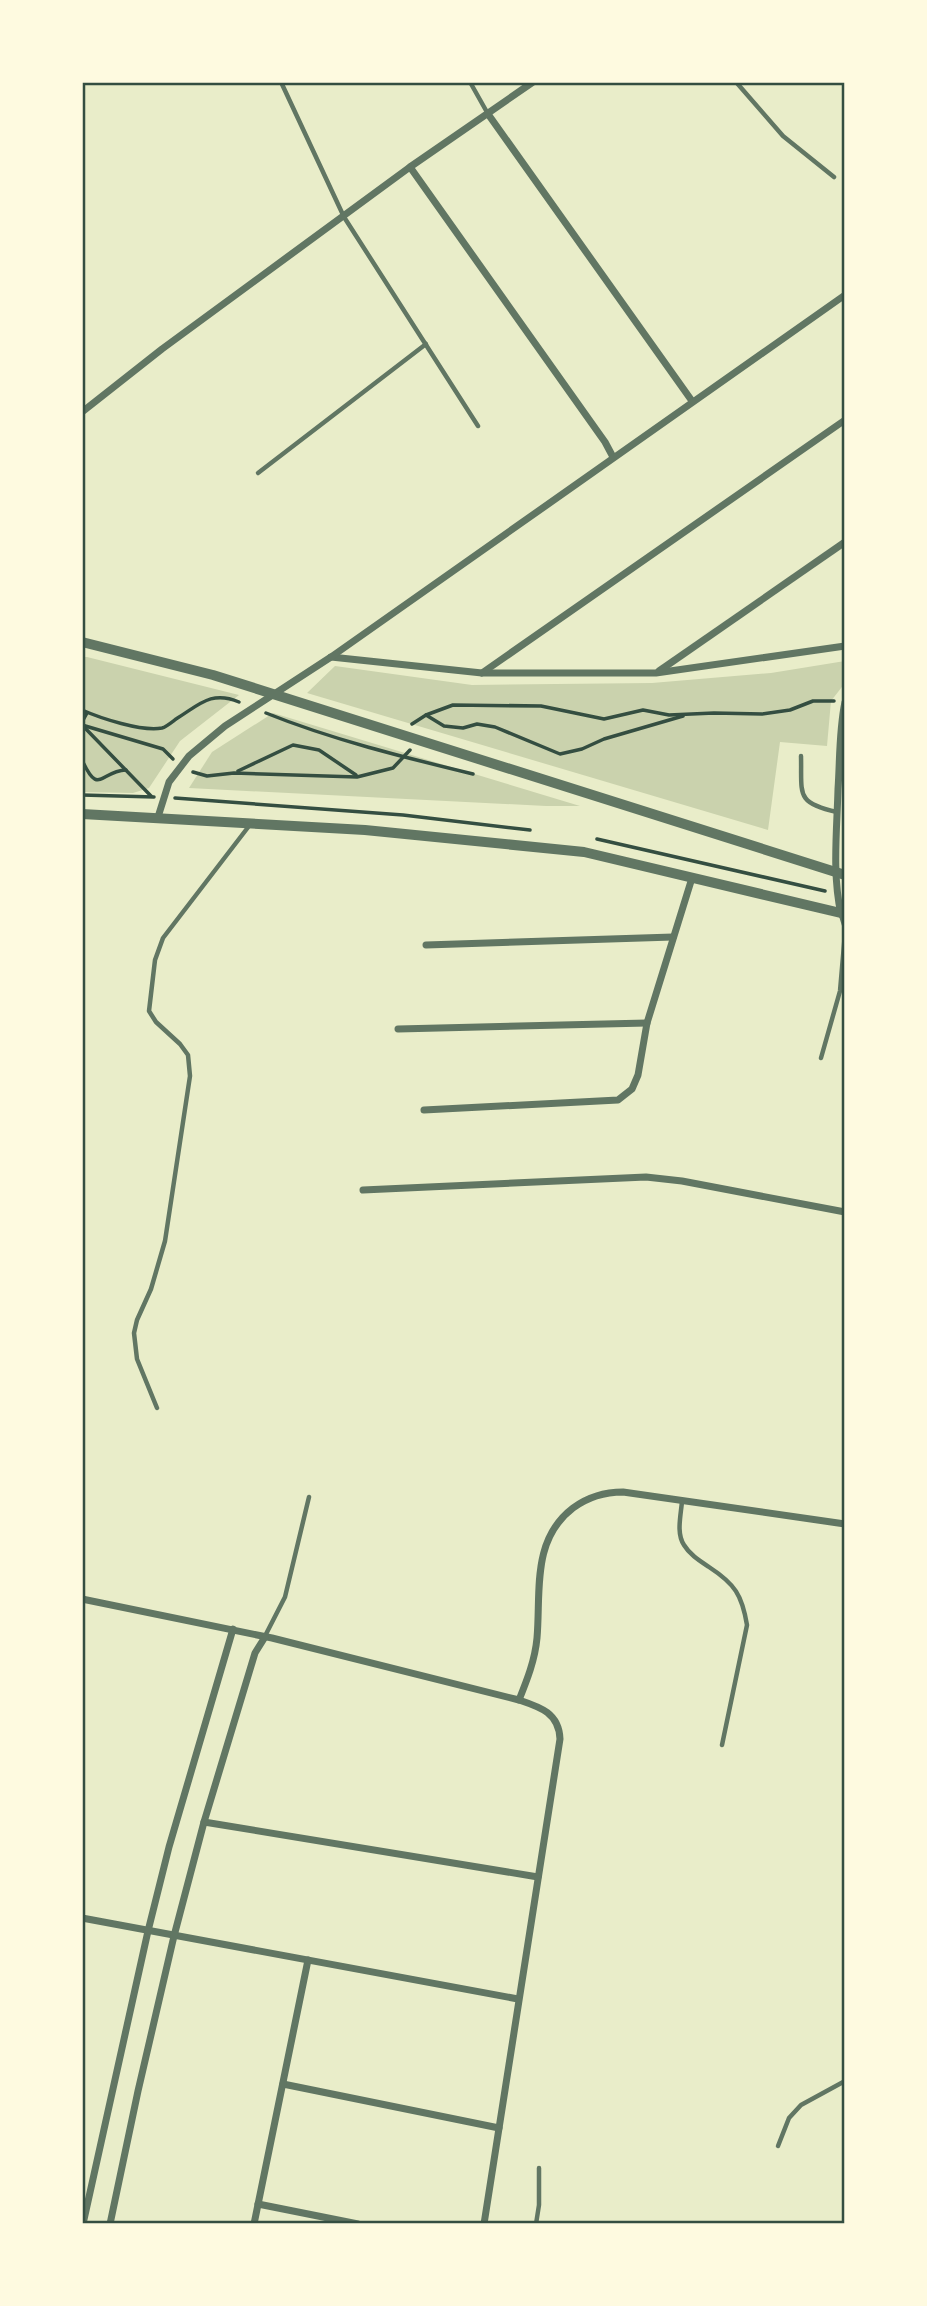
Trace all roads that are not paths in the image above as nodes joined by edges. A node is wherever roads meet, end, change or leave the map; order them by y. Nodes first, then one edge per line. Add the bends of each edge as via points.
1 (281, 82) edge
2 (470, 82) edge
3 (533, 82) edge
4 (736, 82) edge
5 (488, 114) junction
6 (410, 167) junction
7 (834, 177) dead end
8 (344, 217) junction
9 (845, 295) edge
10 (426, 344) junction
11 (692, 401) junction
12 (82, 412) edge
13 (845, 420) edge
14 (478, 426) dead end
15 (613, 457) junction
16 (258, 473) dead end
17 (845, 542) edge
18 (82, 642) edge
19 (845, 646) edge
20 (331, 657) junction
21 (482, 673) junction
22 (656, 673) junction
23 (274, 695) junction
24 (844, 702) edge
25 (802, 756) dead end
26 (837, 813) junction
27 (82, 814) edge
28 (158, 817) junction
29 (252, 822) junction
30 (841, 874) edge
31 (692, 878) junction
32 (843, 914) edge
33 (845, 928) edge
34 (845, 933) edge
35 (673, 937) junction
36 (426, 945) dead end
37 (647, 1023) junction
38 (398, 1029) dead end
39 (821, 1058) dead end
40 (424, 1110) dead end
41 (363, 1191) dead end
42 (845, 1212) edge
43 (156, 1408) dead end
44 (309, 1497) dead end
45 (682, 1500) junction
46 (845, 1524) edge
47 (82, 1599) edge
48 (233, 1629) junction
49 (265, 1637) junction
50 (519, 1700) junction
51 (722, 1745) dead end
52 (204, 1822) junction
53 (538, 1877) junction
54 (82, 1918) edge
55 (148, 1931) junction
56 (174, 1936) junction
57 (308, 1960) junction
58 (518, 1999) junction
59 (845, 2081) edge
60 (283, 2084) junction
61 (499, 2128) junction
62 (778, 2146) dead end
63 (539, 2168) dead end
64 (258, 2204) junction
65 (83, 2224) edge
66 (110, 2224) edge
67 (254, 2224) edge
68 (358, 2224) edge
69 (484, 2224) edge
70 (536, 2224) edge

1 - 8 lane
2 - 5 lane
3 - 5 street
4 - 7 lane via 783,136
5 - 6 street
5 - 11 street
6 - 8 street
6 - 15 street
8 - 10 lane
8 - 12 street
9 - 11 street
10 - 14 lane
10 - 16 lane
11 - 15 street
13 - 21 street
15 - 20 street
17 - 22 street
18 - 23 street
19 - 22 street
20 - 21 street
20 - 23 street
21 - 22 street
23 - 28 street via 225,726 189,757 169,782
23 - 30 street
24 - 26 street
25 - 26 lane via 803,796 817,808
26 - 30 street
27 - 28 street
28 - 29 street
29 - 31 street via 584,852
29 - 43 lane via 163,938 155,960 149,1011 188,1055 190,1076 165,1241 134,1333 137,1359
30 - 32 street via 836,894
31 - 32 street
31 - 35 street
32 - 33 lane
34 - 39 lane via 840,991
35 - 36 street
35 - 37 street
37 - 38 street
37 - 40 street via 638,1075 632,1089 618,1100
41 - 42 street via 646,1177
44 - 49 lane via 285,1597
45 - 46 street
45 - 50 street via 623,1492 603,1494 580,1503 561,1518 543,1552 534,1660
45 - 51 lane via 683,1545 737,1591 747,1625
47 - 48 street
48 - 49 street
48 - 55 street
49 - 50 street
49 - 52 street via 255,1653
50 - 53 street via 550,1714 560,1732
52 - 53 street
52 - 56 street
53 - 58 street
54 - 55 street
55 - 56 street
55 - 65 street
56 - 57 street
56 - 66 street
57 - 58 street
57 - 60 street
58 - 61 street
59 - 62 lane via 801,2105 789,2118
60 - 61 street
60 - 64 street
61 - 69 street
63 - 70 lane
64 - 67 street
64 - 68 street

